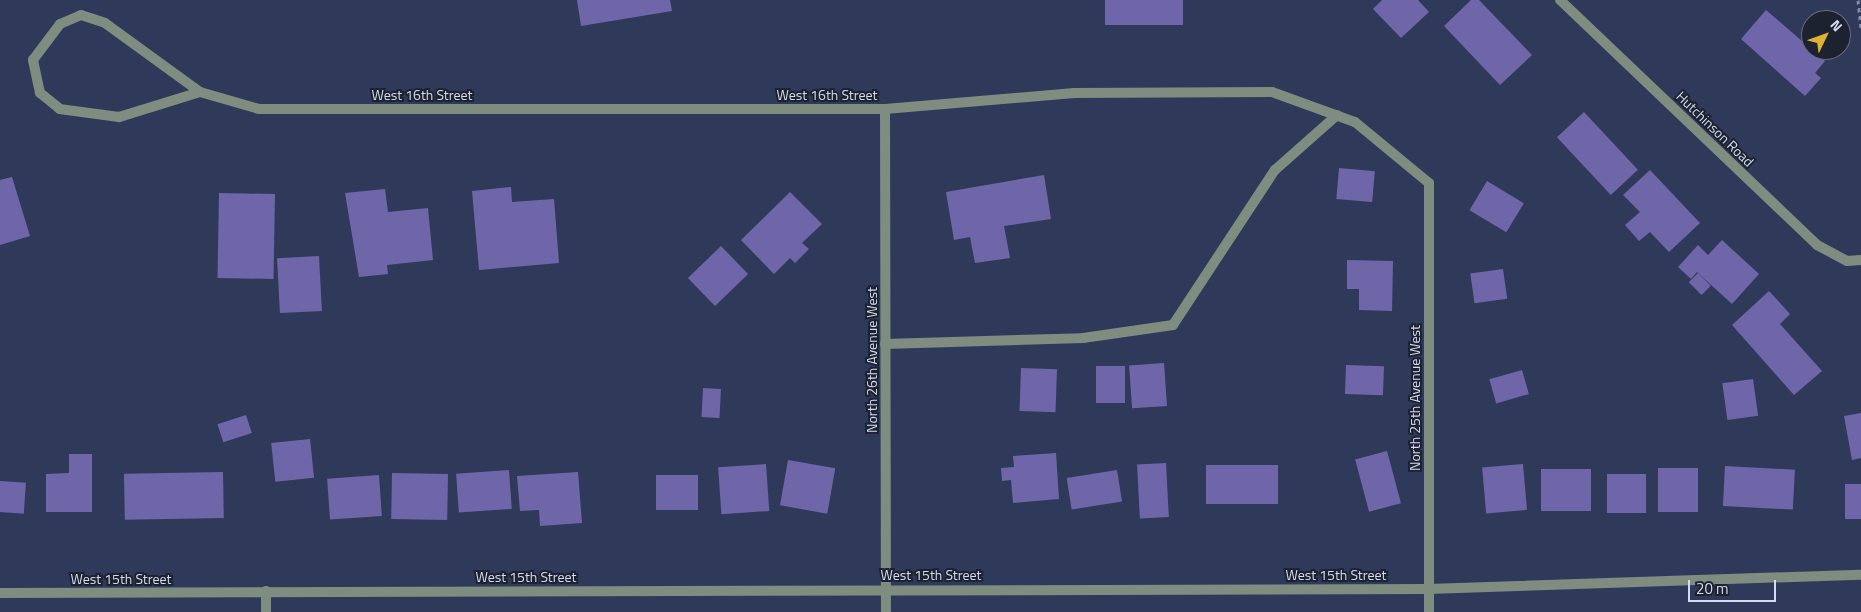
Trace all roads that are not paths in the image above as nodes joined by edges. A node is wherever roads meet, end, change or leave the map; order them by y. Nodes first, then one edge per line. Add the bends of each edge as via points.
1 (1560, 0) edge
2 (200, 92) junction
3 (885, 108) junction
4 (1337, 116) junction
5 (1429, 183) joint
6 (1861, 260) edge
7 (885, 344) junction
8 (1861, 575) edge
9 (886, 589) junction
10 (1428, 589) junction
11 (266, 592) junction
12 (0, 593) edge
13 (266, 612) edge
14 (886, 612) edge
15 (1429, 612) edge

1 - 6 street, Hutchinson Road via 1817,245 1847,261
2 - 2 street, West 16th Street via 119,117 60,108 40,93 33,60 60,24 81,15 105,23
2 - 3 street, West 16th Street via 259,109
3 - 4 street, West 16th Street via 1074,93 1272,92
3 - 7 street, North 26th Avenue West
4 - 5 street, West 16th Street via 1354,122
4 - 7 street via 1275,170 1173,325 1083,338
5 - 10 street, North 25th Avenue West
7 - 9 street, North 26th Avenue West
8 - 10 street, West 15th Street
9 - 10 street, West 15th Street
9 - 11 street, West 15th Street
9 - 14 street, North 26th Avenue West
10 - 15 street, North 25th Avenue West
11 - 12 street, West 15th Street
11 - 13 street

